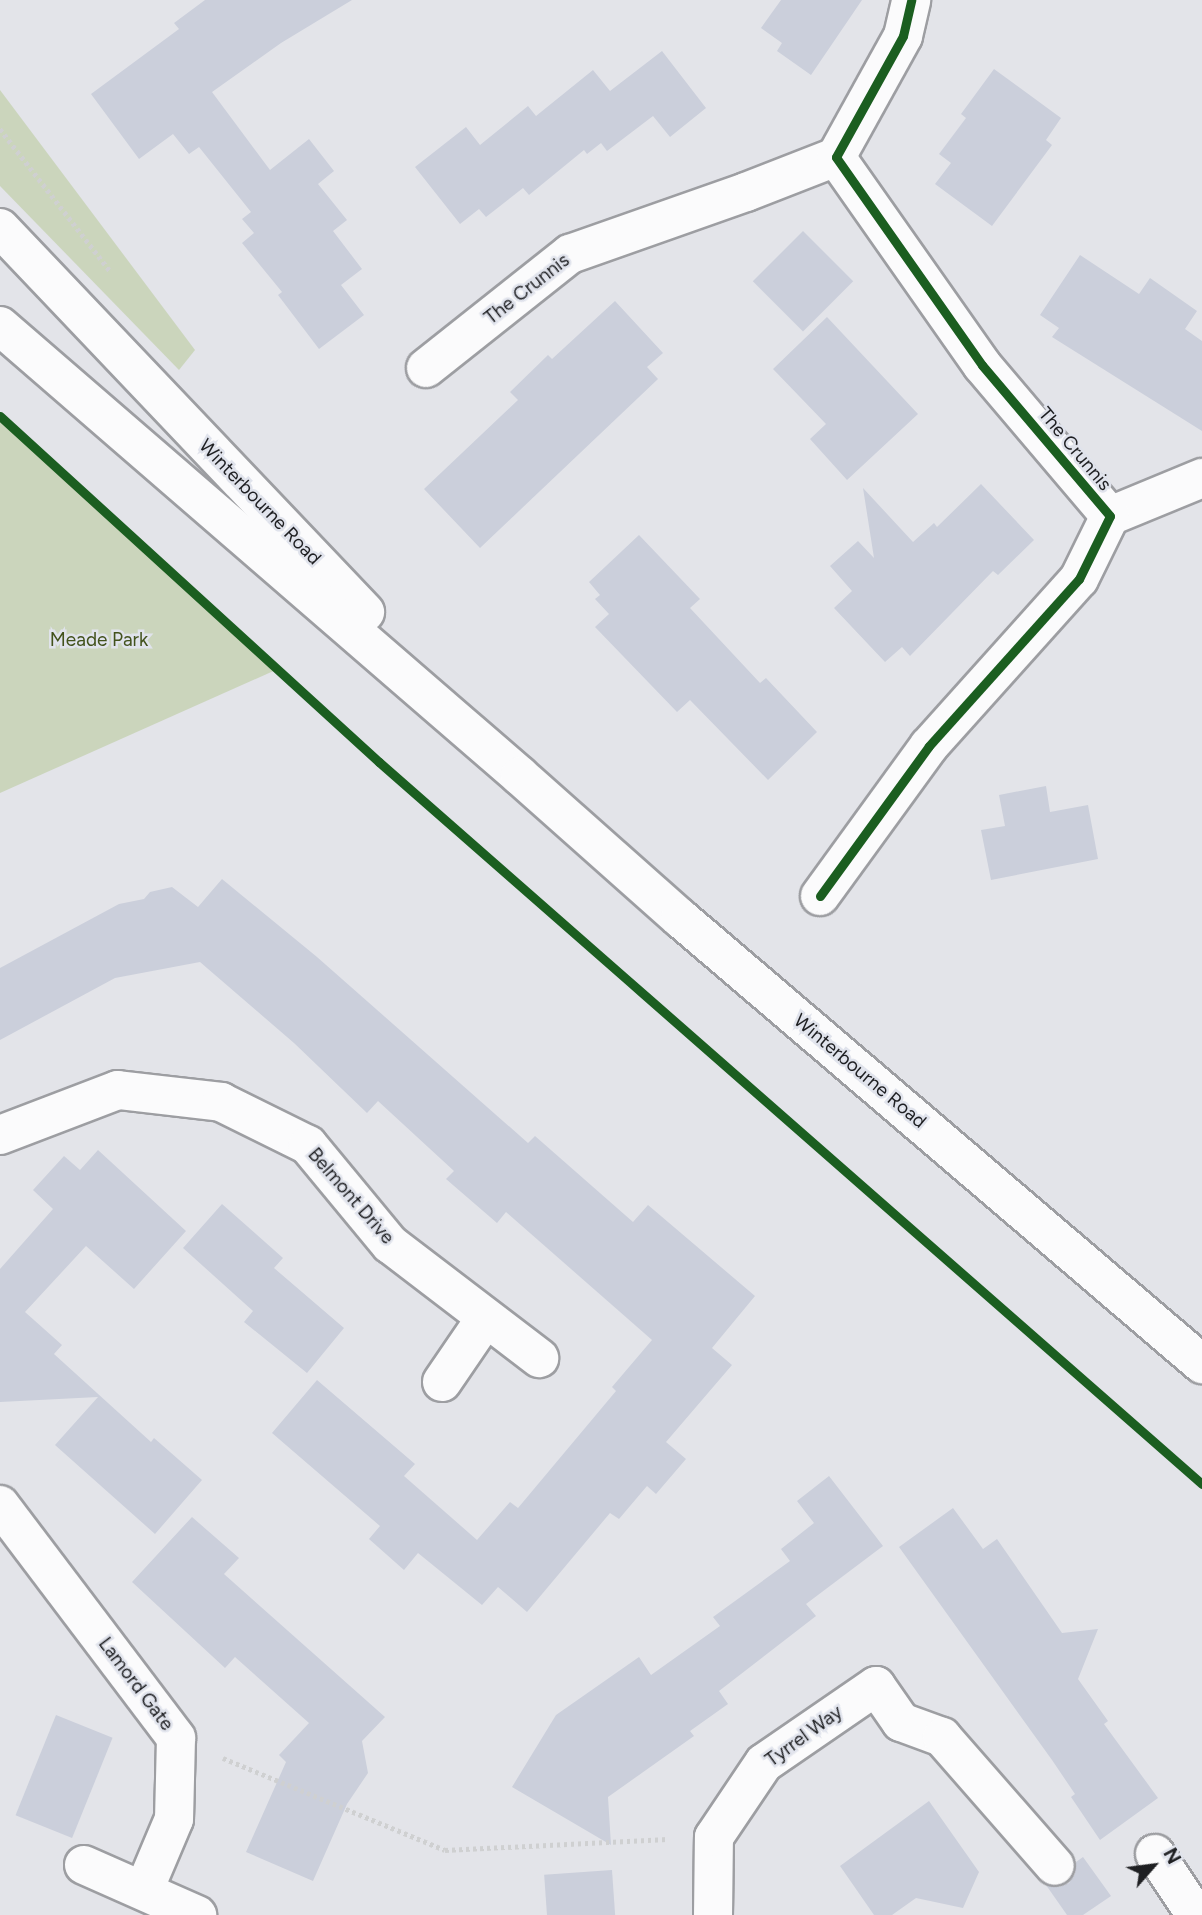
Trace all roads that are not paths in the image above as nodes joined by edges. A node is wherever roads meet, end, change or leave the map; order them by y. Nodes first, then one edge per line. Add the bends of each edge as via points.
1 (911, 0) edge
2 (836, 157) junction
3 (0, 228) edge
4 (0, 326) edge
5 (426, 369) dead end
6 (1202, 478) edge
7 (1110, 516) junction
8 (520, 776) junction
9 (820, 896) dead end
10 (0, 1135) edge
11 (485, 1320) junction
12 (539, 1358) dead end
13 (1202, 1364) edge
14 (442, 1382) dead end
15 (0, 1505) edge
16 (1155, 1854) dead end
17 (84, 1865) dead end
18 (1055, 1866) dead end
19 (144, 1890) junction
20 (197, 1915) edge
21 (713, 1915) edge
22 (1196, 1915) edge

1 - 2 street via 902,36
2 - 5 street, The Crunnis via 570,254
2 - 7 street, The Crunnis via 982,365
3 - 8 street, Winterbourne Road
4 - 8 street, Winterbourne Road
6 - 7 street, The Crunnis
7 - 9 street, The Crunnis via 1079,579 929,746
8 - 13 street, Winterbourne Road
10 - 11 street, Belmont Drive via 118,1090 221,1102 308,1145 390,1244
11 - 12 street, Belmont Drive
11 - 14 street
15 - 19 street, Lamord Gate via 176,1738 174,1819
16 - 22 street
17 - 19 street
18 - 21 street, Tyrrel Way via 942,1737 901,1722 876,1686 764,1763 715,1837
19 - 20 street

